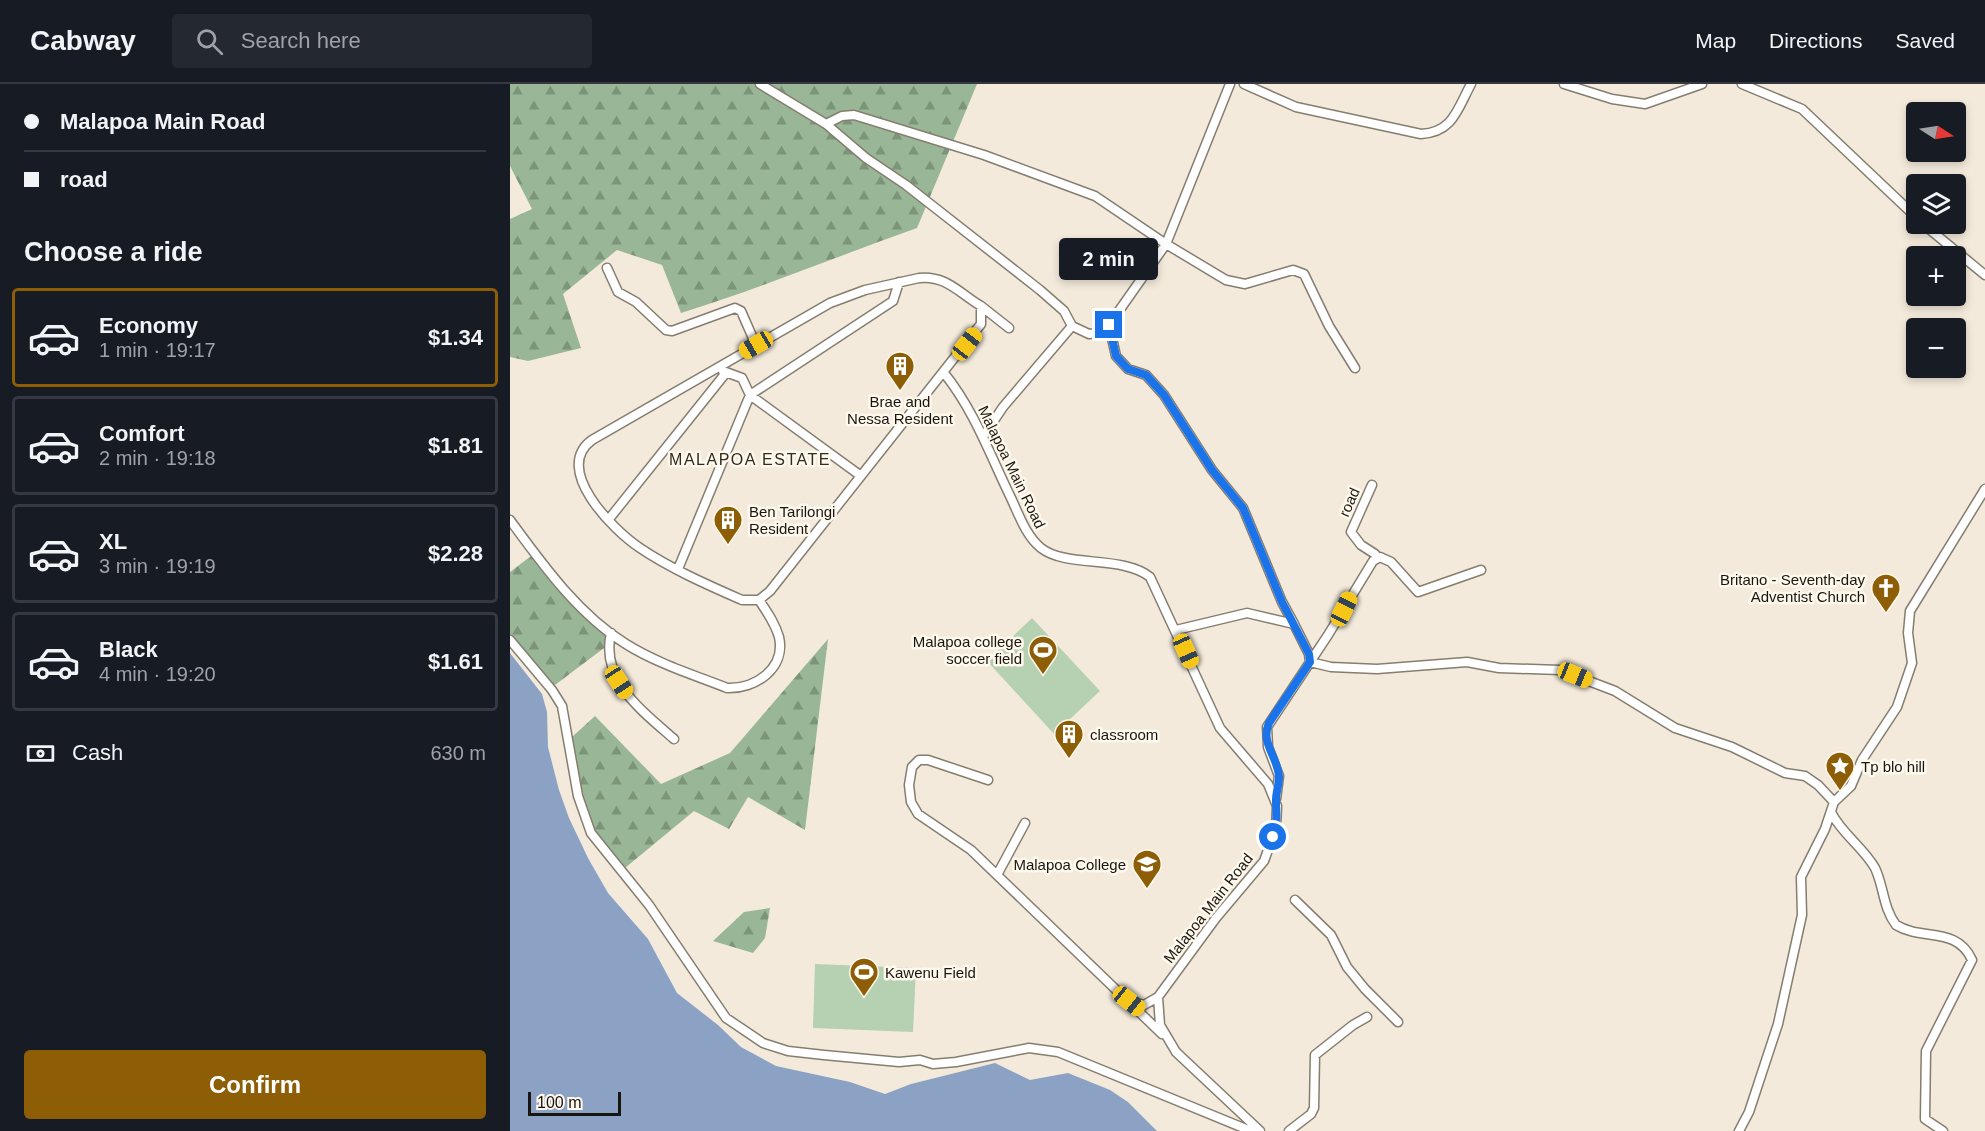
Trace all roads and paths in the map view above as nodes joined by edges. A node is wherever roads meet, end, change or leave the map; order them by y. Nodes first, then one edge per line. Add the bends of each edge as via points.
1 (760, 84) edge
2 (1230, 84) edge
3 (1244, 84) edge
4 (1471, 84) edge
5 (1564, 84) edge
6 (1702, 84) edge
7 (1742, 84) edge
8 (826, 124) junction
9 (1906, 208) edge
10 (1935, 234) edge
11 (1166, 244) junction
12 (607, 268) dead end
13 (1985, 275) edge
14 (899, 282) junction
15 (981, 306) junction
16 (1109, 325) junction
17 (1072, 326) junction
18 (1009, 328) dead end
19 (756, 345) junction
20 (1355, 368) dead end
21 (722, 370) junction
22 (944, 373) junction
23 (750, 395) junction
24 (983, 436) junction
25 (861, 476) junction
26 (1372, 485) dead end
27 (1985, 489) edge
28 (609, 519) junction
29 (510, 520) edge
30 (1375, 554) dead end
31 (678, 569) junction
32 (1481, 570) dead end
33 (759, 600) junction
34 (1294, 624) junction
35 (1176, 630) junction
36 (611, 633) junction
37 (510, 640) edge
38 (1310, 662) junction
39 (674, 739) dead end
40 (988, 780) dead end
41 (1276, 799) junction
42 (1834, 802) junction
43 (1831, 812) junction
44 (1025, 823) dead end
45 (997, 875) junction
46 (1295, 900) dead end
47 (1158, 997) junction
48 (1129, 1001) junction
49 (1367, 1017) dead end
50 (1398, 1022) dead end
51 (1164, 1036) junction
52 (1251, 1131) edge
53 (1260, 1131) edge
54 (1288, 1131) edge
55 (1739, 1131) edge
56 (1943, 1131) edge

1 - 8 street
2 - 11 street
3 - 4 street via 1296,107 1421,134 1438,133 1451,121
5 - 6 street via 1612,99 1645,104
7 - 9 street via 1802,109
8 - 11 street via 854,115 984,155 1095,196
8 - 17 street via 1040,290 1064,311
10 - 13 street
11 - 16 street
11 - 20 street via 1234,282 1245,284 1287,271 1304,274
12 - 19 street via 618,292 636,302 666,330 735,308 741,311
14 - 15 street via 928,277 943,280
14 - 19 street via 830,303
14 - 23 street via 893,301
15 - 18 street
15 - 22 street via 981,324
16 - 17 street via 1089,334
16 - 34 street via 1116,356 1128,369 1146,375 1164,395 1212,470 1243,508
17 - 24 street
19 - 21 street
21 - 23 street via 742,378
21 - 28 street
21 - 28 street via 652,404 581,450 577,465 581,482
22 - 24 street, Malapoa Main Road
22 - 25 street
23 - 25 street
23 - 31 street
24 - 35 street, Malapoa Main Road via 1024,526 1036,543 1052,554 1146,573 1155,583
25 - 33 street
26 - 30 street, road via 1351,532
27 - 42 street via 1910,611 1912,663 1896,707 1862,760 1851,786
28 - 31 street via 633,543
29 - 36 street via 562,587
31 - 33 street via 742,600
32 - 38 street via 1418,592 1391,562 1376,559
33 - 36 street via 774,623 778,652 765,677 745,688 727,688 706,680 641,652
34 - 35 street via 1247,613
34 - 38 street
35 - 41 street, Malapoa Main Road via 1220,728 1268,784
36 - 39 street via 608,656 619,682 640,709
37 - 52 street via 562,706 578,796 591,832 649,905 719,1009 750,1035 788,1051 899,1062 956,1062 1029,1048 1058,1052
38 - 41 street via 1267,727 1268,747 1279,776
38 - 42 street via 1377,669 1467,662 1498,668 1560,670 1615,691 1675,728 1732,747 1777,770 1805,776
40 - 45 street via 924,759 912,767 907,797 922,818 970,850
41 - 47 street, Malapoa Main Road via 1278,821 1264,861
42 - 43 street
43 - 55 street via 1801,877 1802,915 1780,1017
43 - 56 street via 1874,867 1896,925 1949,937 1967,949 1972,960 1926,1051 1925,1119
44 - 45 street
45 - 48 street
46 - 50 street via 1331,934 1353,974
47 - 48 street via 1144,1005
47 - 51 street
48 - 51 street
49 - 54 street via 1314,1055 1314,1108
51 - 53 street via 1192,1068

